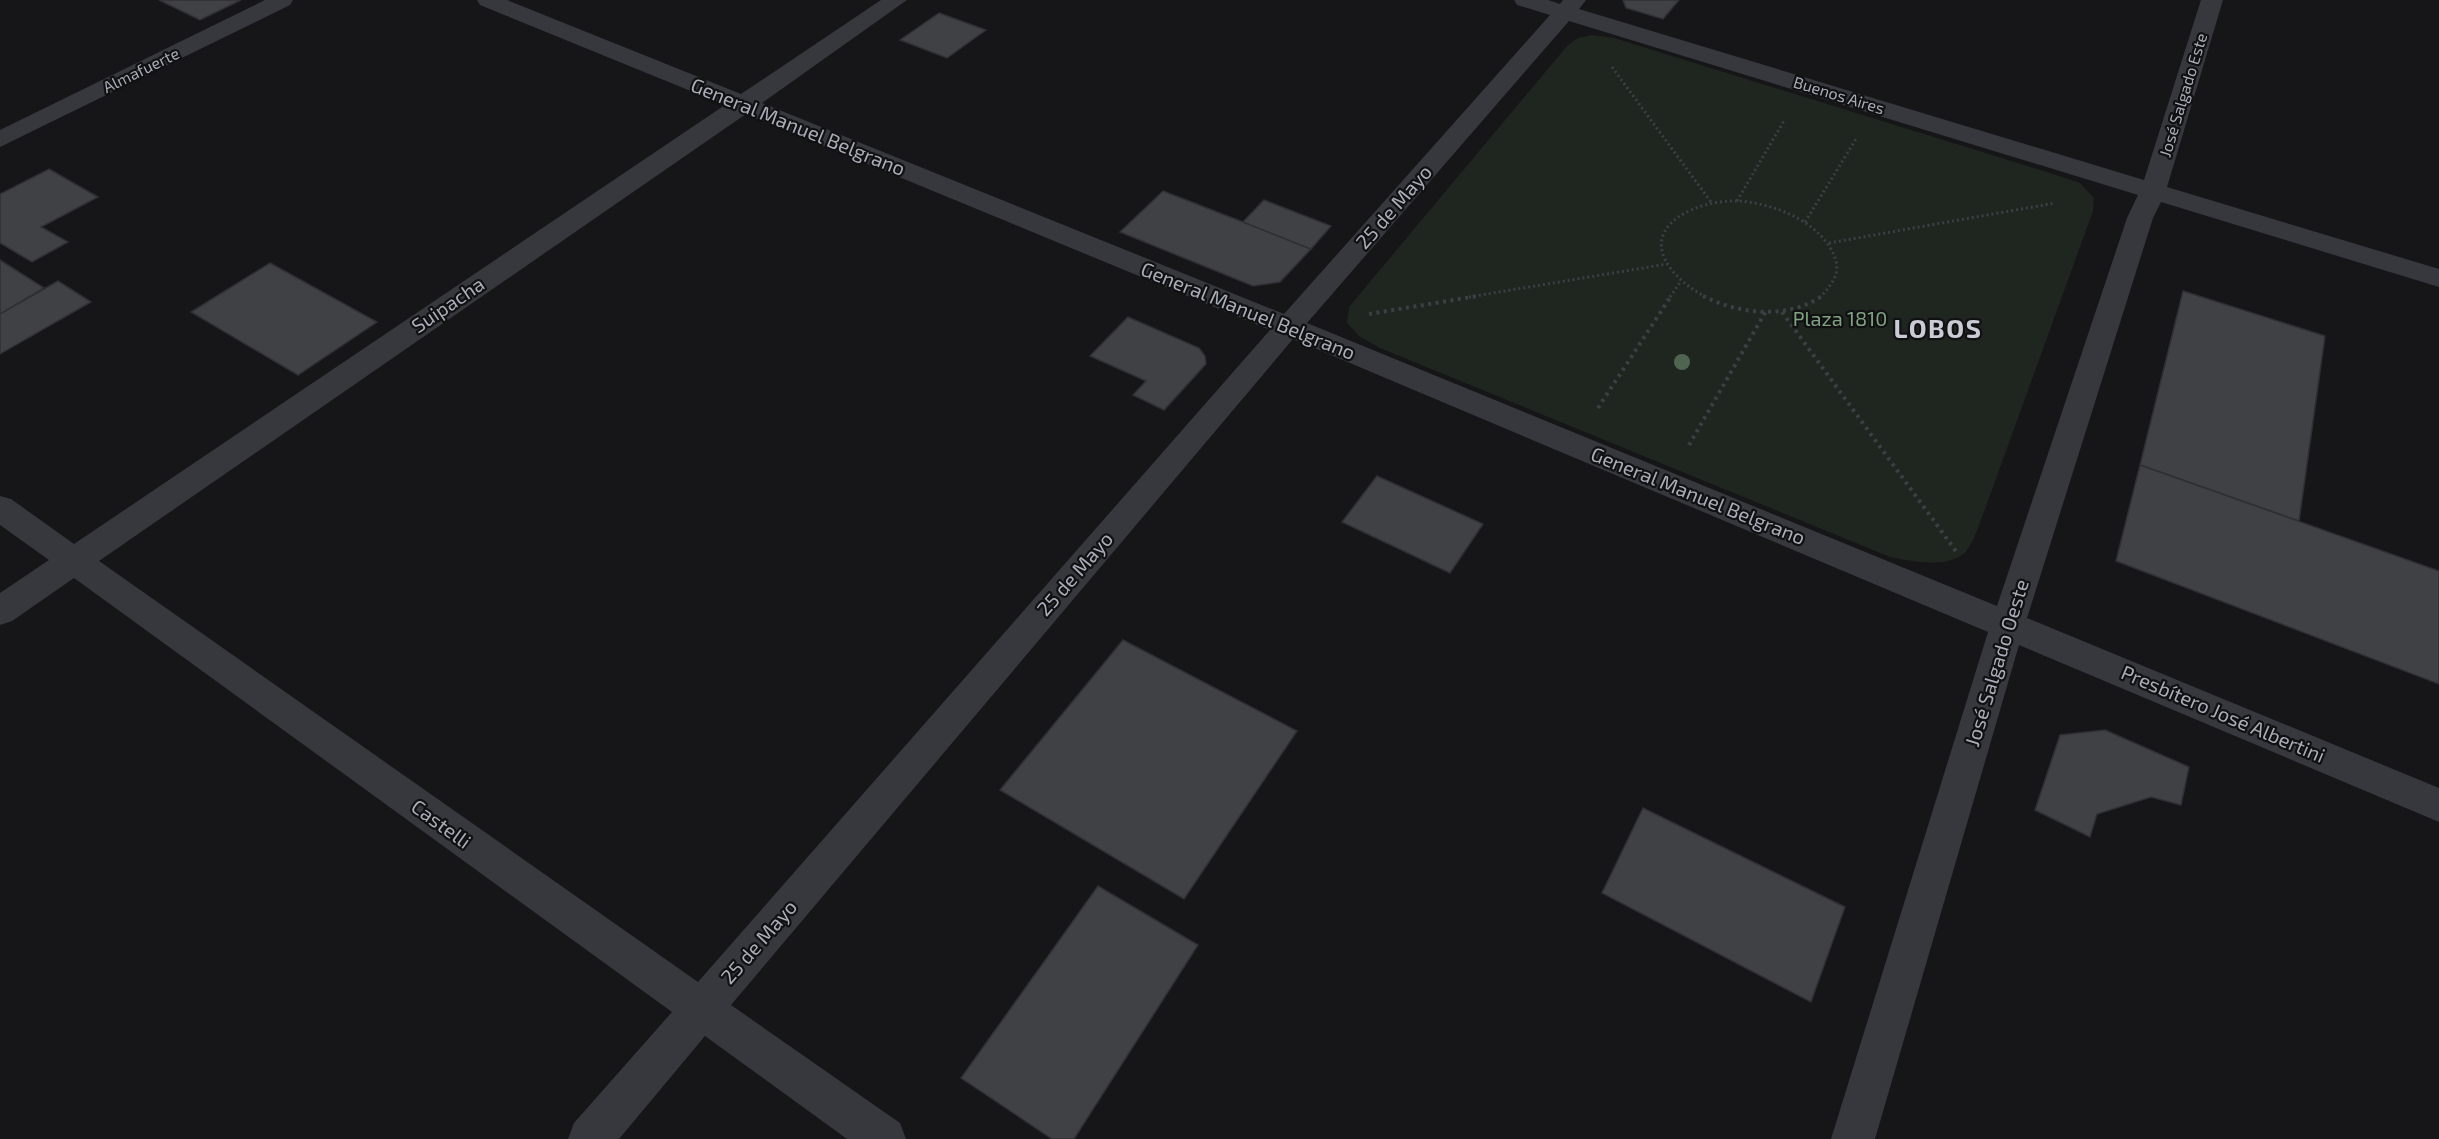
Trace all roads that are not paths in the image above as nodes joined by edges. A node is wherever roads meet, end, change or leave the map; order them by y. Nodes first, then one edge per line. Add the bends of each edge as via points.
1 (282, 0) edge
2 (488, 0) edge
3 (896, 0) edge
4 (1525, 0) edge
5 (2212, 0) edge
6 (1570, 6) edge
7 (742, 105) junction
8 (0, 140) edge
9 (2153, 191) junction
10 (2439, 278) edge
11 (1290, 327) junction
12 (0, 508) edge
13 (74, 561) junction
14 (0, 611) edge
15 (2008, 624) junction
16 (2439, 805) edge
17 (701, 1010) junction
18 (590, 1139) edge
19 (884, 1139) edge
20 (1853, 1139) edge

1 - 8 street, Almafuerte
2 - 7 street, General Manuel Belgrano
3 - 7 street, Suipacha
4 - 6 street, Buenos Aires
5 - 9 street, José Salgado Este
6 - 9 street, Buenos Aires
6 - 11 street, 25 de Mayo
7 - 11 street, General Manuel Belgrano
7 - 13 street, Suipacha
9 - 10 street, Buenos Aires
9 - 15 street, José Salgado Oeste via 2140,218
11 - 15 street, General Manuel Belgrano
11 - 17 street, 25 de Mayo
12 - 13 street, Castelli
13 - 14 street, Suipacha
13 - 17 street, Castelli
15 - 16 street, Presbítero José Albertini
15 - 20 street, José Salgado Oeste
17 - 18 street, 25 de Mayo
17 - 19 street, Castelli

